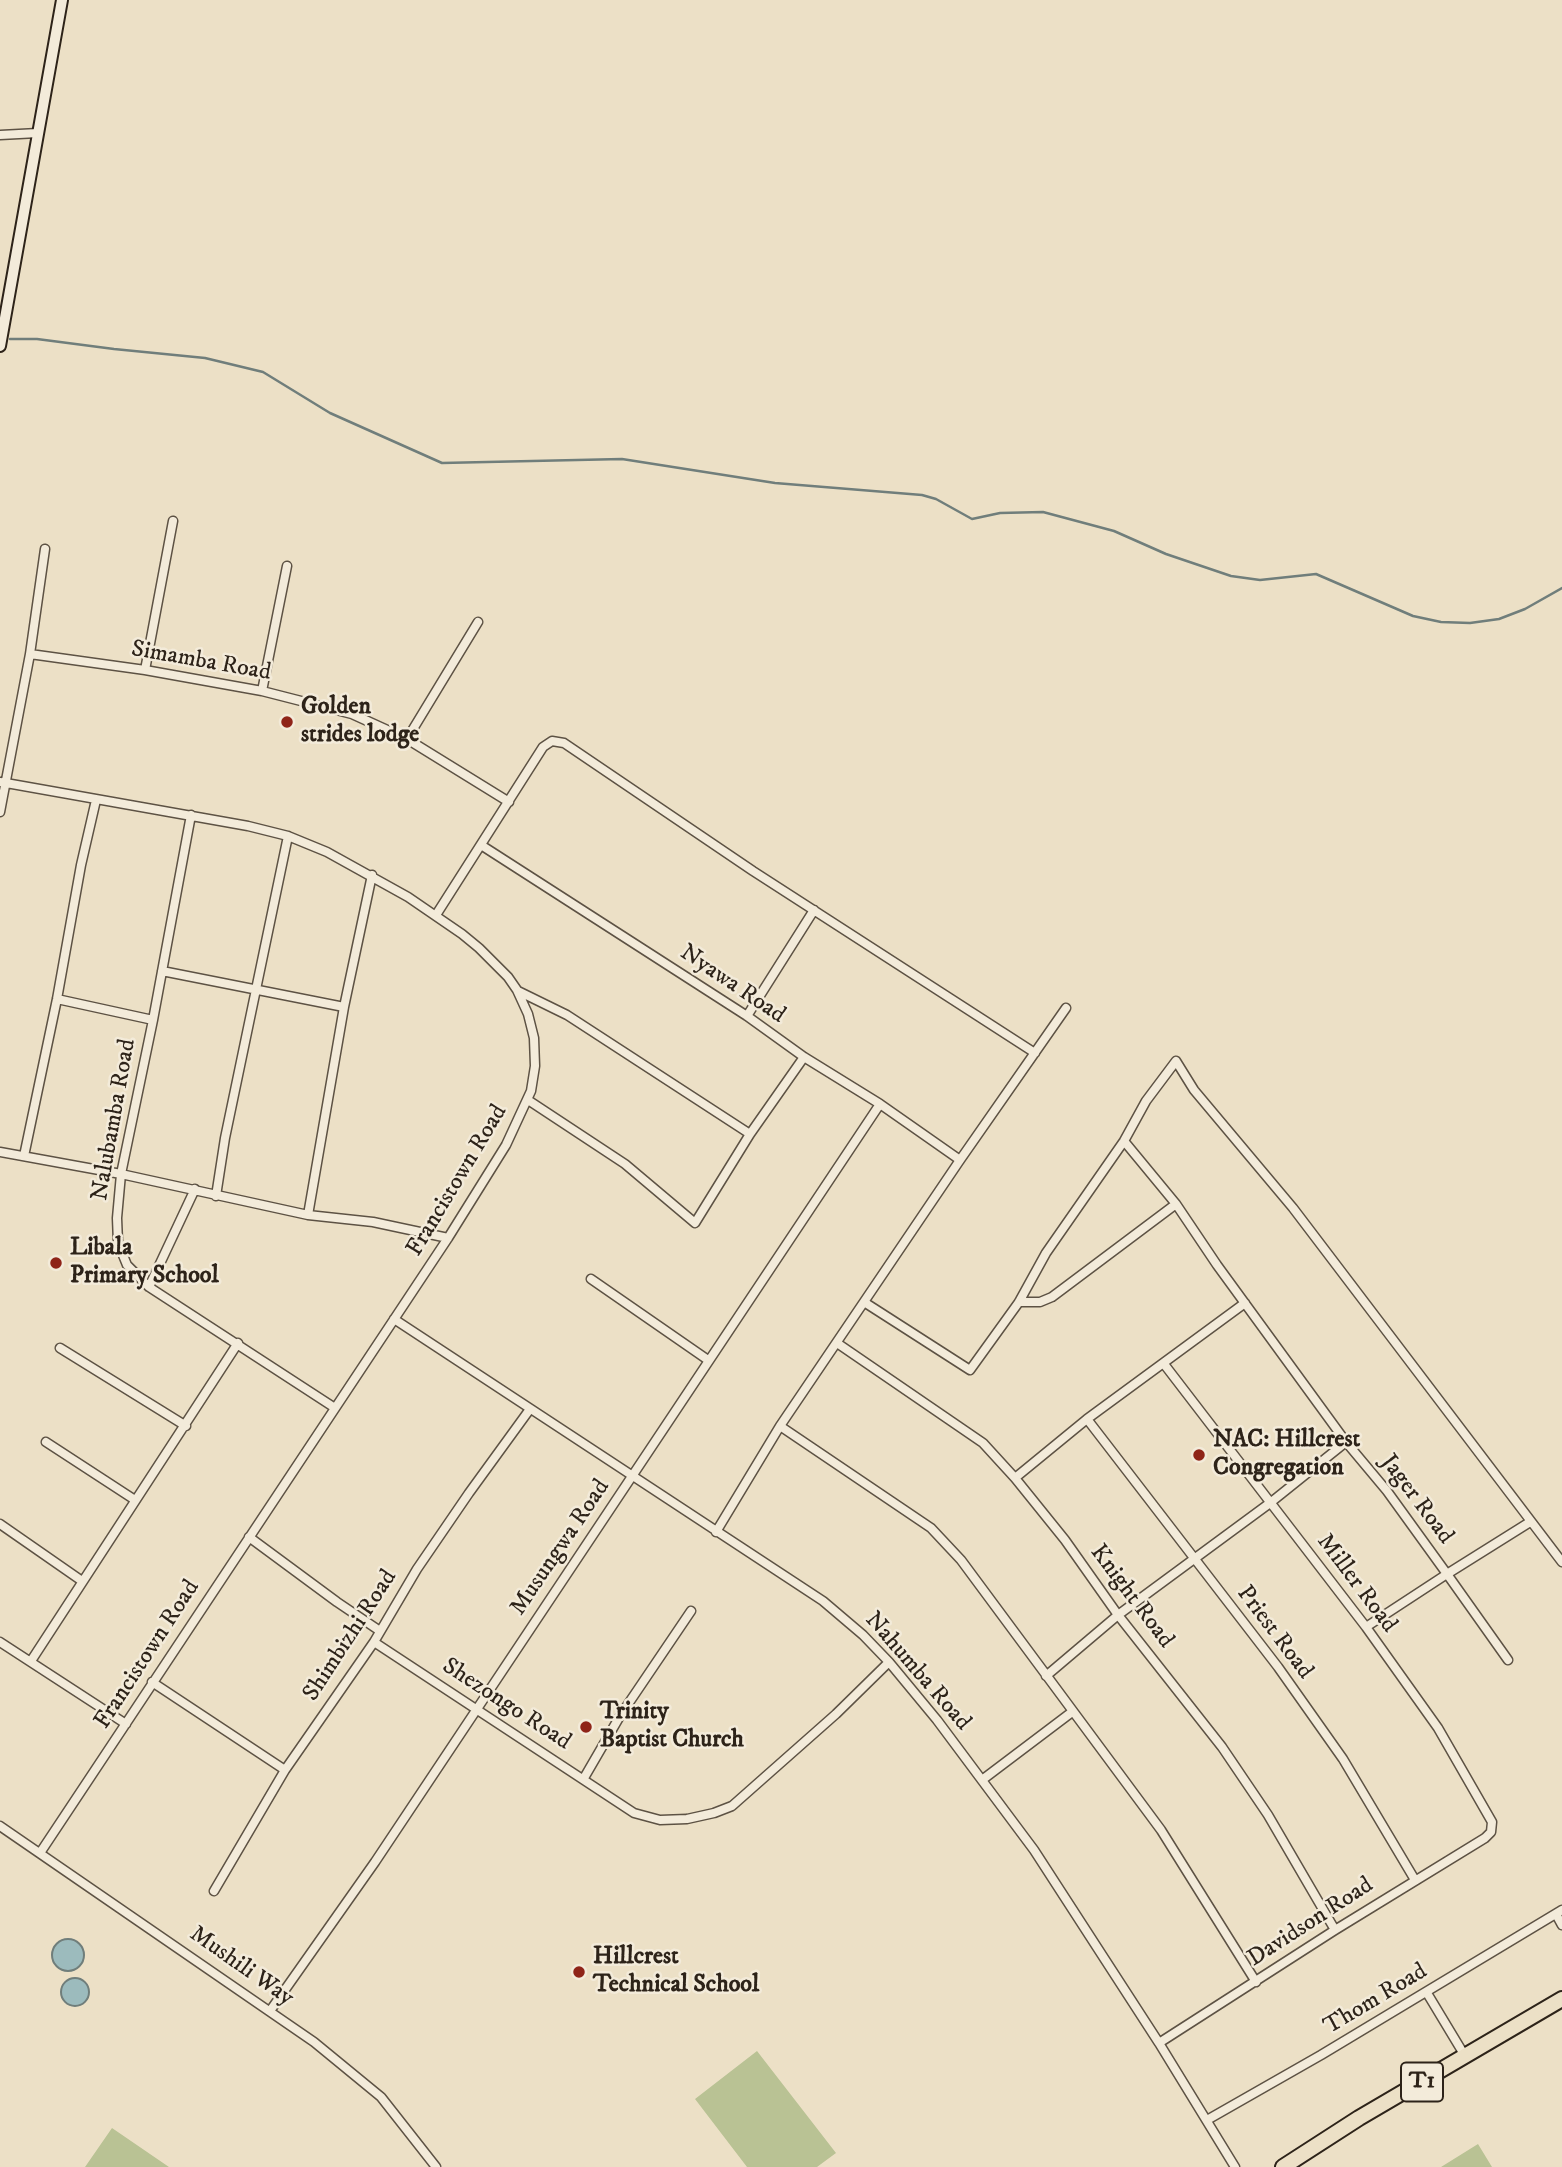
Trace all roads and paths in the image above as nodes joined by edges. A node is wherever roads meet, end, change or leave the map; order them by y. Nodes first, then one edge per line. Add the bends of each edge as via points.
1 (62, 0) edge
2 (38, 133) junction
3 (0, 135) edge
4 (0, 346) edge
5 (173, 520) dead end
6 (45, 549) dead end
7 (287, 566) dead end
8 (478, 622) dead end
9 (30, 654) junction
10 (145, 670) junction
11 (262, 691) junction
12 (407, 739) junction
13 (2, 782) edge
14 (96, 800) junction
15 (509, 802) junction
16 (0, 812) edge
17 (191, 815) junction
18 (288, 836) junction
19 (481, 845) junction
20 (372, 875) junction
21 (814, 909) junction
22 (436, 915) junction
23 (162, 971) junction
24 (256, 990) junction
25 (517, 990) junction
26 (57, 999) junction
27 (344, 1007) junction
28 (1066, 1008) dead end
29 (747, 1016) junction
30 (153, 1020) junction
31 (1035, 1053) junction
32 (804, 1057) junction
33 (528, 1100) junction
34 (880, 1104) junction
35 (750, 1134) junction
36 (1124, 1141) junction
37 (0, 1152) edge
38 (24, 1156) junction
39 (960, 1160) junction
40 (121, 1174) junction
41 (195, 1189) junction
42 (216, 1196) junction
43 (1176, 1204) junction
44 (309, 1215) junction
45 (448, 1238) junction
46 (591, 1279) dead end
47 (149, 1287) junction
48 (864, 1302) junction
49 (1019, 1302) junction
50 (1245, 1303) junction
51 (394, 1318) junction
52 (238, 1343) junction
53 (837, 1343) junction
54 (60, 1349) dead end
55 (708, 1360) junction
56 (1164, 1364) junction
57 (335, 1408) junction
58 (530, 1409) junction
59 (1087, 1419) junction
60 (186, 1426) junction
61 (780, 1426) junction
62 (1346, 1441) junction
63 (46, 1442) dead end
64 (632, 1475) junction
65 (1015, 1478) junction
66 (135, 1500) junction
67 (1270, 1503) junction
68 (1530, 1522) junction
69 (0, 1524) edge
70 (716, 1532) junction
71 (249, 1537) junction
72 (1193, 1560) junction
73 (1562, 1562) edge
74 (1447, 1574) junction
75 (82, 1581) junction
76 (691, 1611) dead end
77 (1118, 1615) junction
78 (1366, 1627) junction
79 (380, 1631) junction
80 (0, 1642) edge
81 (374, 1642) junction
82 (1508, 1660) dead end
83 (31, 1661) junction
84 (889, 1662) junction
85 (1046, 1676) junction
86 (152, 1682) junction
87 (476, 1710) junction
88 (1072, 1712) junction
89 (125, 1724) junction
90 (285, 1770) junction
91 (584, 1778) junction
92 (982, 1780) junction
93 (0, 1826) edge
94 (1485, 1838) joint
95 (40, 1853) junction
96 (1415, 1880) junction
97 (214, 1891) dead end
98 (1559, 1912) edge
99 (1562, 1925) edge
100 (1335, 1930) junction
101 (1256, 1982) junction
102 (1427, 1993) junction
103 (1562, 1998) edge
104 (270, 2011) junction
105 (1159, 2043) junction
106 (1465, 2056) junction
107 (1207, 2120) junction
108 (436, 2167) edge
109 (1235, 2167) edge
110 (1283, 2167) edge

1 - 2 street
2 - 3 street
2 - 4 street
5 - 10 street
6 - 9 street
7 - 11 street
8 - 12 street
9 - 10 street, Simamba Road
9 - 13 street
10 - 11 street, Simamba Road
11 - 12 street, Simamba Road via 352,714
12 - 15 street, Simamba Road
13 - 14 street, Francistown Road
13 - 16 street
14 - 17 street, Francistown Road
14 - 26 street
15 - 19 street
15 - 21 street via 543,747 552,741 564,743
17 - 18 street, Francistown Road
17 - 23 street, Nalubamba Road
18 - 20 street, Francistown Road
18 - 24 street
19 - 22 street
19 - 29 street, Nyawa Road
20 - 22 street, Francistown Road
20 - 27 street
21 - 29 street
21 - 31 street
22 - 25 street, Francistown Road via 479,948
23 - 24 street
23 - 30 street, Nalubamba Road
24 - 27 street
24 - 42 street
25 - 33 street, Francistown Road via 534,1038 534,1079
25 - 35 street via 567,1015
26 - 30 street
26 - 38 street
27 - 44 street
28 - 31 street
29 - 32 street, Nyawa Road
30 - 40 street, Nalubamba Road
31 - 39 street
32 - 34 street, Nyawa Road
32 - 35 street
33 - 35 street via 625,1164 695,1223
33 - 45 street, Francistown Road via 506,1145
34 - 39 street, Nyawa Road
34 - 55 street, Musungwa Road
36 - 43 street, Jager Road
36 - 49 street via 1046,1253
36 - 68 street via 1176,1060 1194,1090 1293,1208
37 - 38 street
38 - 40 street
39 - 48 street
40 - 41 street
40 - 47 street, Nalubamba Road via 118,1242 127,1265
41 - 42 street
41 - 47 street
42 - 44 street
43 - 49 street via 1052,1297
43 - 50 street, Jager Road
44 - 45 street via 373,1222
45 - 51 street, Francistown Road
46 - 55 street
47 - 52 street, Nalubamba Road
48 - 49 street via 970,1370
48 - 53 street
50 - 56 street
50 - 62 street, Jager Road
51 - 57 street, Francistown Road
51 - 58 street, Nahumba Road
52 - 57 street, Nalubamba Road
52 - 60 street
53 - 61 street
53 - 65 street, Knight Road via 983,1443
54 - 60 street
55 - 64 street, Musungwa Road
56 - 59 street
56 - 67 street, Miller Road
57 - 71 street, Francistown Road
58 - 64 street, Nahumba Road
58 - 79 street, Shimbizhi Road via 439,1536
59 - 65 street
59 - 72 street, Priest Road
60 - 66 street
61 - 70 street
61 - 85 street via 931,1528 961,1560
62 - 67 street
62 - 74 street, Jager Road
63 - 66 street
64 - 70 street, Nahumba Road
64 - 87 street, Musungwa Road
65 - 77 street, Knight Road
66 - 75 street
67 - 72 street
67 - 78 street, Miller Road
68 - 73 street
68 - 74 street
69 - 75 street
70 - 84 street, Nahumba Road via 823,1601
71 - 79 street
71 - 86 street, Francistown Road
72 - 77 street
72 - 96 street, Priest Road via 1343,1759
74 - 78 street, Jager Road
74 - 82 street
75 - 83 street
76 - 91 street
77 - 85 street
77 - 100 street, Knight Road via 1222,1747
78 - 94 street, Miller Road via 1438,1727 1489,1815 1491,1832
79 - 81 street, Shimbizhi Road
80 - 83 street
81 - 87 street, Shezongo Road
81 - 90 street, Shimbizhi Road
83 - 89 street
84 - 91 street, Shezongo Road via 732,1806 714,1813 660,1820 634,1813
84 - 92 street, Nahumba Road
85 - 88 street
86 - 89 street, Francistown Road
86 - 90 street
87 - 91 street, Shezongo Road
87 - 104 street, Musungwa Road
88 - 92 street
88 - 101 street via 1161,1830
89 - 95 street, Francistown Road
90 - 97 street, Shimbizhi Road
92 - 105 street, Nahumba Road via 1034,1850
93 - 95 street, Mushili Way
94 - 96 street, Davidson Road
95 - 104 street, Mushili Way
96 - 100 street, Davidson Road
98 - 99 street
98 - 102 street, Thom Road
100 - 101 street, Davidson Road
101 - 105 street, Davidson Road
102 - 106 street
102 - 107 street, Thom Road
103 - 106 highway, T1
104 - 108 street, Mushili Way via 380,2097
105 - 107 street, Nahumba Road
106 - 110 highway, T1
107 - 109 street, Nahumba Road

